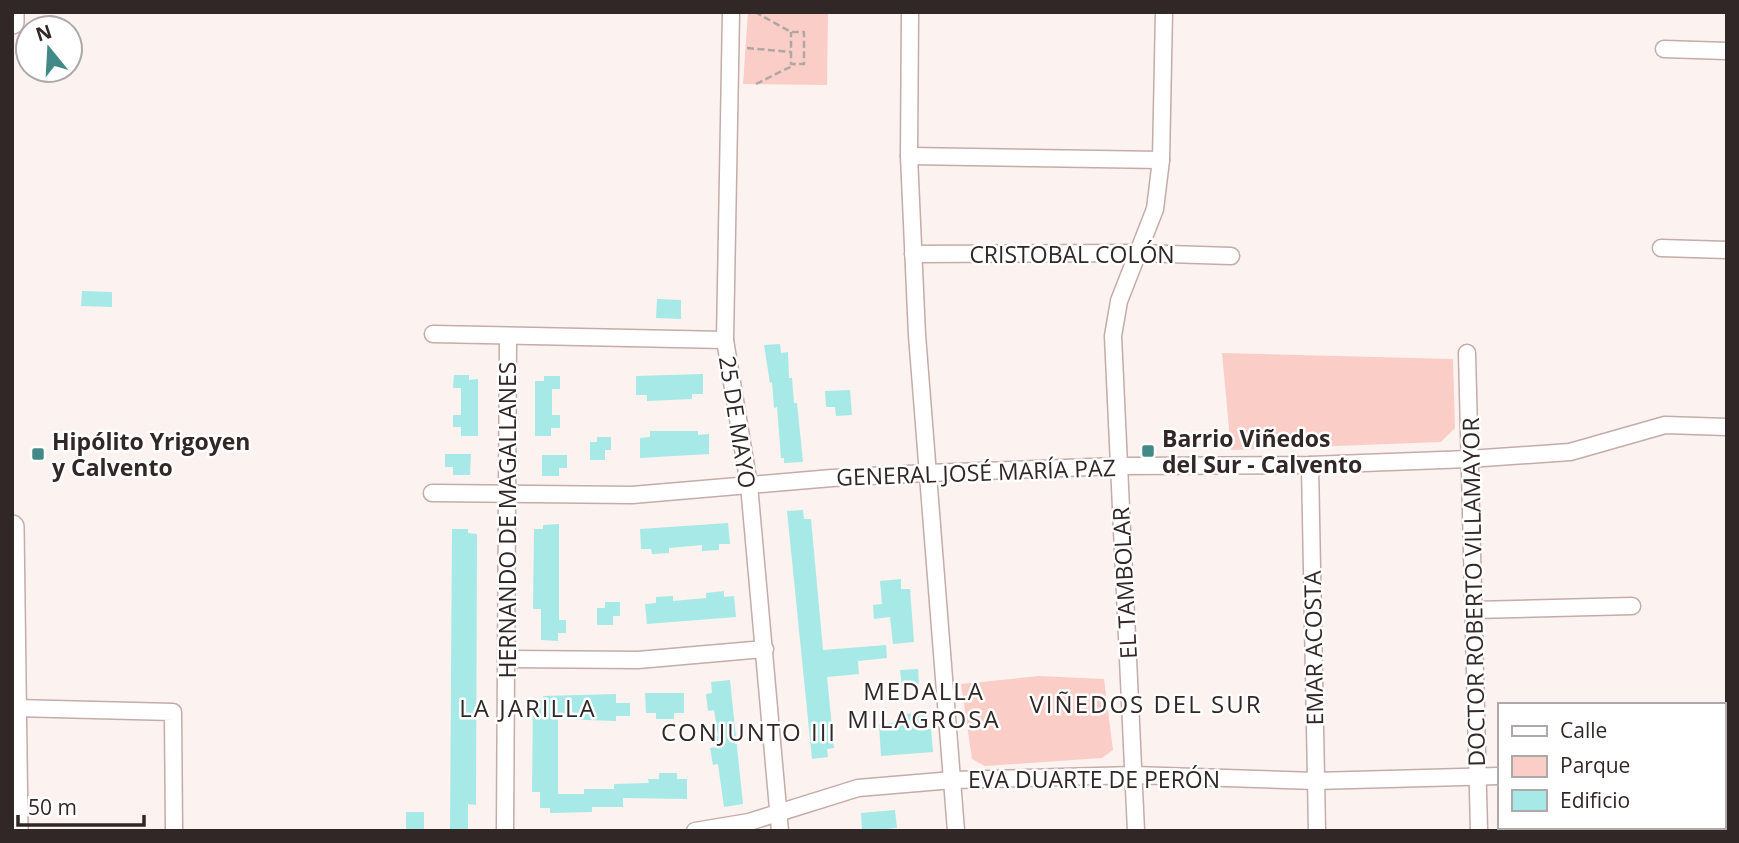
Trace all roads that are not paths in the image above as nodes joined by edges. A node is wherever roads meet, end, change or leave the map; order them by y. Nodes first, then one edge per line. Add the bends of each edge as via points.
1 (12, 12) edge
2 (731, 12) edge
3 (910, 12) edge
4 (1164, 12) edge
5 (12, 22) edge
6 (1664, 49) dead end
7 (1727, 51) edge
8 (909, 156) junction
9 (1161, 160) junction
10 (1661, 248) dead end
11 (1727, 250) edge
12 (1137, 253) junction
13 (913, 254) junction
14 (1231, 256) dead end
15 (433, 334) dead end
16 (509, 336) junction
17 (725, 340) junction
18 (1467, 352) dead end
19 (1727, 427) edge
20 (1469, 459) junction
21 (1310, 465) junction
22 (1119, 466) junction
23 (928, 473) junction
24 (750, 485) junction
25 (432, 493) dead end
26 (507, 494) junction
27 (12, 527) edge
28 (1632, 606) dead end
29 (1474, 610) junction
30 (13, 630) edge
31 (765, 649) junction
32 (506, 659) junction
33 (15, 708) junction
34 (1134, 775) junction
35 (1478, 776) junction
36 (1498, 776) edge
37 (953, 780) junction
38 (1315, 781) junction
39 (779, 813) junction
40 (15, 818) edge
41 (174, 831) edge
42 (505, 831) edge
43 (695, 831) edge
44 (780, 831) edge
45 (956, 831) edge
46 (1136, 831) edge
47 (1317, 831) edge
48 (1479, 831) edge

1 - 5 main road
2 - 17 street, 25 DE MAYO
3 - 8 street
4 - 9 street, EL TAMBOLAR
6 - 7 street
8 - 9 street
8 - 13 street
9 - 12 street, EL TAMBOLAR via 1155,209
10 - 11 street
12 - 13 street, CRISTOBAL COLÓN
12 - 14 street, CRISTOBAL COLÓN
12 - 22 street, EL TAMBOLAR via 1112,336
13 - 23 street
15 - 16 street
16 - 17 street
16 - 26 street, HERNANDO DE MAGALLANES
17 - 24 street, 25 DE MAYO
18 - 20 street, DOCTOR ROBERTO VILLAMAYOR
19 - 20 street, GENERAL JOSÉ MARÍA PAZ via 1665,425 1570,452
20 - 21 street, GENERAL JOSÉ MARÍA PAZ
20 - 29 street, DOCTOR ROBERTO VILLAMAYOR
21 - 22 street, GENERAL JOSÉ MARÍA PAZ
21 - 38 street, EMAR ACOSTA
22 - 23 street, GENERAL JOSÉ MARÍA PAZ
22 - 34 street, EL TAMBOLAR
23 - 24 street, GENERAL JOSÉ MARÍA PAZ
23 - 37 street
24 - 26 street, GENERAL JOSÉ MARÍA PAZ via 632,495
24 - 31 street, 25 DE MAYO
25 - 26 street, GENERAL JOSÉ MARÍA PAZ
26 - 32 street, HERNANDO DE MAGALLANES
27 - 30 main road
28 - 29 street
29 - 35 street, DOCTOR ROBERTO VILLAMAYOR
30 - 33 main road
31 - 32 street via 639,660
31 - 39 street, 25 DE MAYO
32 - 42 street, HERNANDO DE MAGALLANES
33 - 40 main road
33 - 41 street via 173,712
34 - 37 street, EVA DUARTE DE PERÓN
34 - 38 street, EVA DUARTE DE PERÓN
34 - 46 street, EL TAMBOLAR
35 - 36 street, EVA DUARTE DE PERÓN
35 - 38 street, EVA DUARTE DE PERÓN
35 - 48 street, DOCTOR ROBERTO VILLAMAYOR
37 - 39 street, EVA DUARTE DE PERÓN via 858,788
37 - 45 street
38 - 47 street, EMAR ACOSTA
39 - 43 street, EVA DUARTE DE PERÓN
39 - 44 street, 25 DE MAYO

